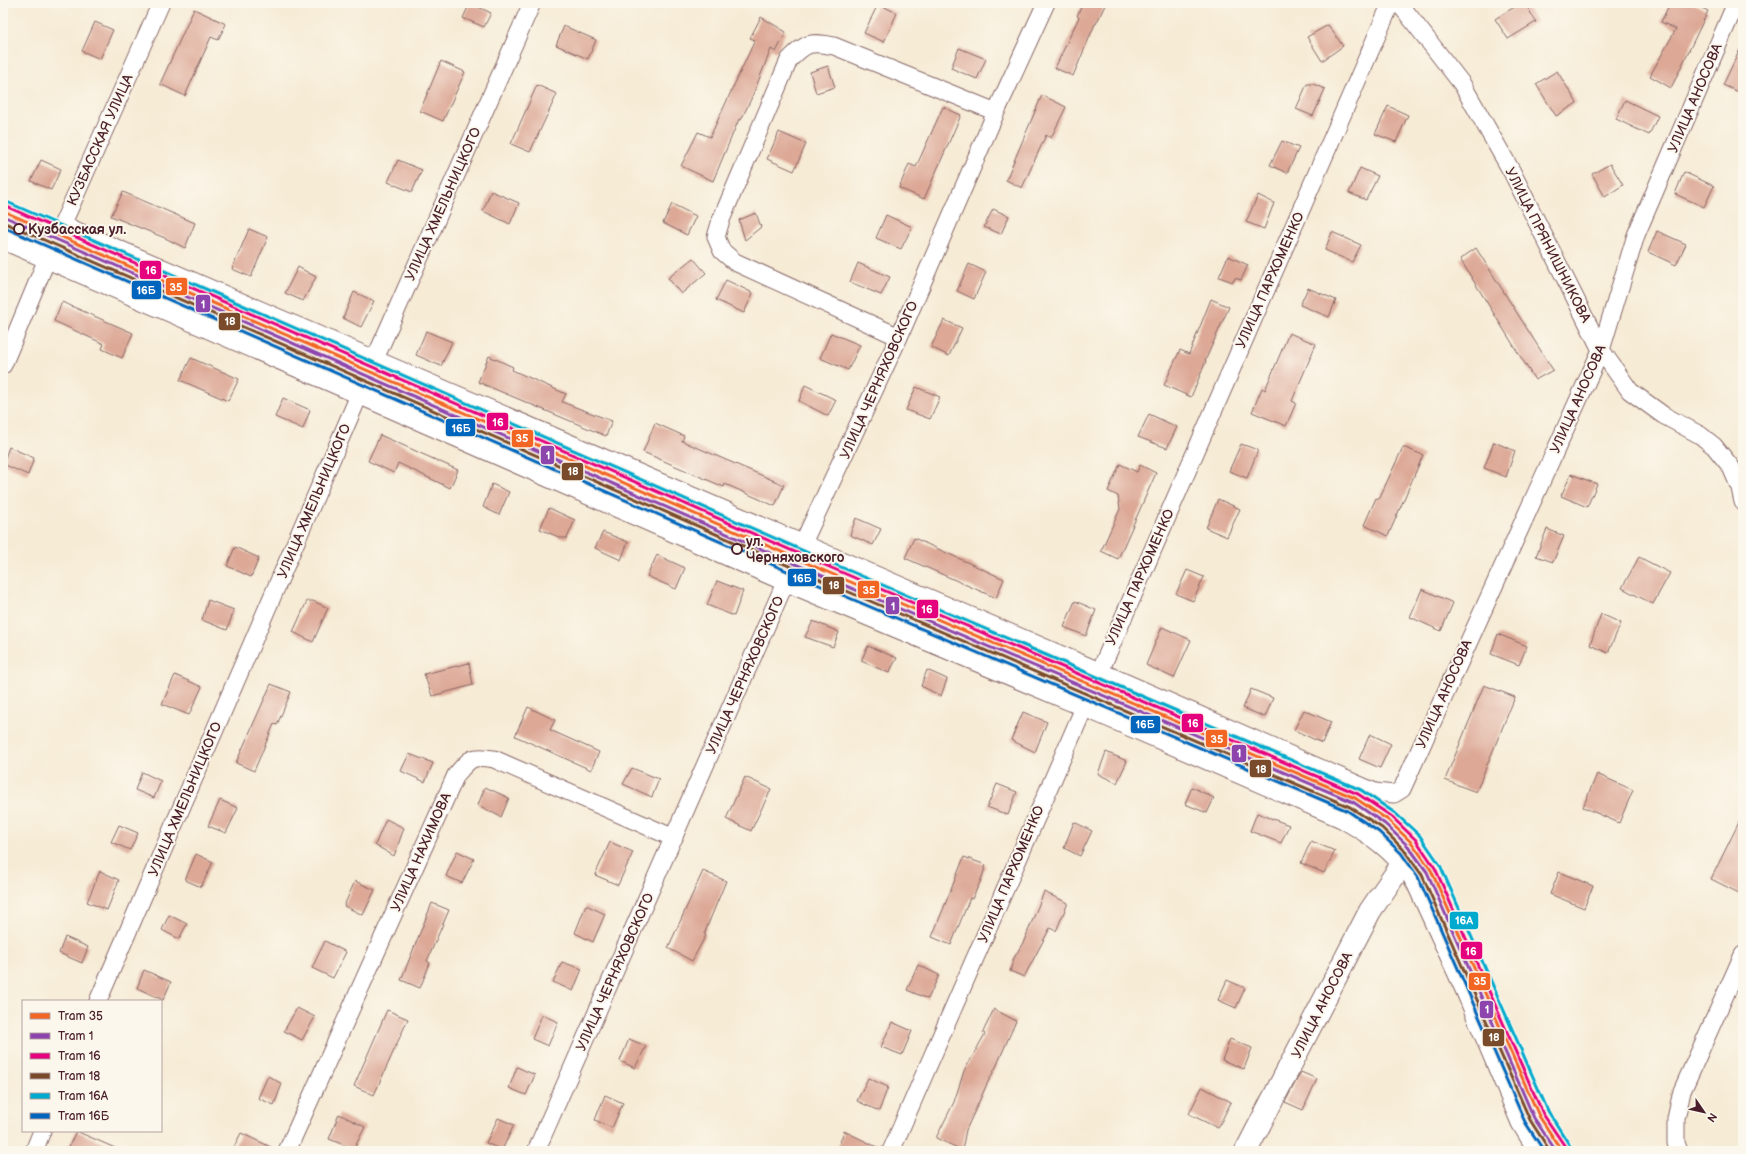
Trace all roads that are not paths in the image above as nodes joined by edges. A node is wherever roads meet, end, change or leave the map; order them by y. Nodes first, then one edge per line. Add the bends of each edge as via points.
1 (161, 3) edge
2 (532, 3) edge
3 (1046, 3) edge
4 (1391, 3) edge
5 (1399, 3) edge
6 (1736, 3) edge
7 (996, 112) junction
8 (62, 225) junction
9 (3, 238) edge
10 (47, 259) junction
11 (899, 337) junction
12 (1601, 350) junction
13 (375, 360) junction
14 (3, 365) edge
15 (360, 393) junction
16 (1743, 502) edge
17 (803, 544) junction
18 (786, 580) junction
19 (1099, 671) junction
20 (1084, 705) junction
21 (674, 838) junction
22 (1403, 863) junction
23 (1743, 955) edge
24 (98, 1000) edge
25 (42, 1132) edge
26 (34, 1151) edge
27 (287, 1151) edge
28 (536, 1151) edge
29 (891, 1151) edge
30 (1246, 1151) edge
31 (1538, 1151) edge
32 (1679, 1151) edge

1 - 8 street, КУЗБАССКАЯ УЛИЦА
2 - 13 street, УЛИЦА ХМЕЛЬНИЦКОГО
3 - 7 street, УЛИЦА ЧЕРНЯХОВСКОГО
4 - 19 street, УЛИЦА ПАРХОМЕНКО
5 - 12 street, УЛИЦА ПРЯНИШНИКОВА via 1466,90 1512,172
6 - 12 street, УЛИЦА АНОСОВА via 1636,235
7 - 11 street, УЛИЦА ЧЕРНЯХОВСКОГО
7 - 11 street via 834,46 820,43 803,46 789,60 716,237 722,251 735,262
8 - 10 street, КУЗБАССКАЯ УЛИЦА
8 - 13 street
9 - 10 street
10 - 14 street, КУЗБАССКАЯ УЛИЦА
10 - 15 street
11 - 17 street, УЛИЦА ЧЕРНЯХОВСКОГО
12 - 16 street, УЛИЦА ПРЯНИШНИКОВА via 1630,391 1714,446 1732,467
12 - 19 street, УЛИЦА АНОСОВА via 1402,789 1394,794 1375,792
13 - 15 street, УЛИЦА ХМЕЛЬНИЦКОГО
13 - 17 street
15 - 18 street
15 - 24 street, УЛИЦА ХМЕЛЬНИЦКОГО
17 - 18 street, УЛИЦА ЧЕРНЯХОВСКОГО
17 - 19 street
18 - 20 street
18 - 21 street, УЛИЦА ЧЕРНЯХОВСКОГО
19 - 20 street, УЛИЦА ПАРХОМЕНКО
20 - 22 street via 1343,817 1384,843
20 - 29 street, УЛИЦА ПАРХОМЕНКО
21 - 27 street, УЛИЦА НАХИМОВА via 494,759 478,756 468,761 456,775
21 - 28 street, УЛИЦА ЧЕРНЯХОВСКОГО
22 - 30 street, УЛИЦА АНОСОВА via 1370,912
22 - 31 street via 1416,885 1462,985 1520,1123
23 - 32 street via 1682,1091 1676,1119 1676,1143
25 - 26 street

